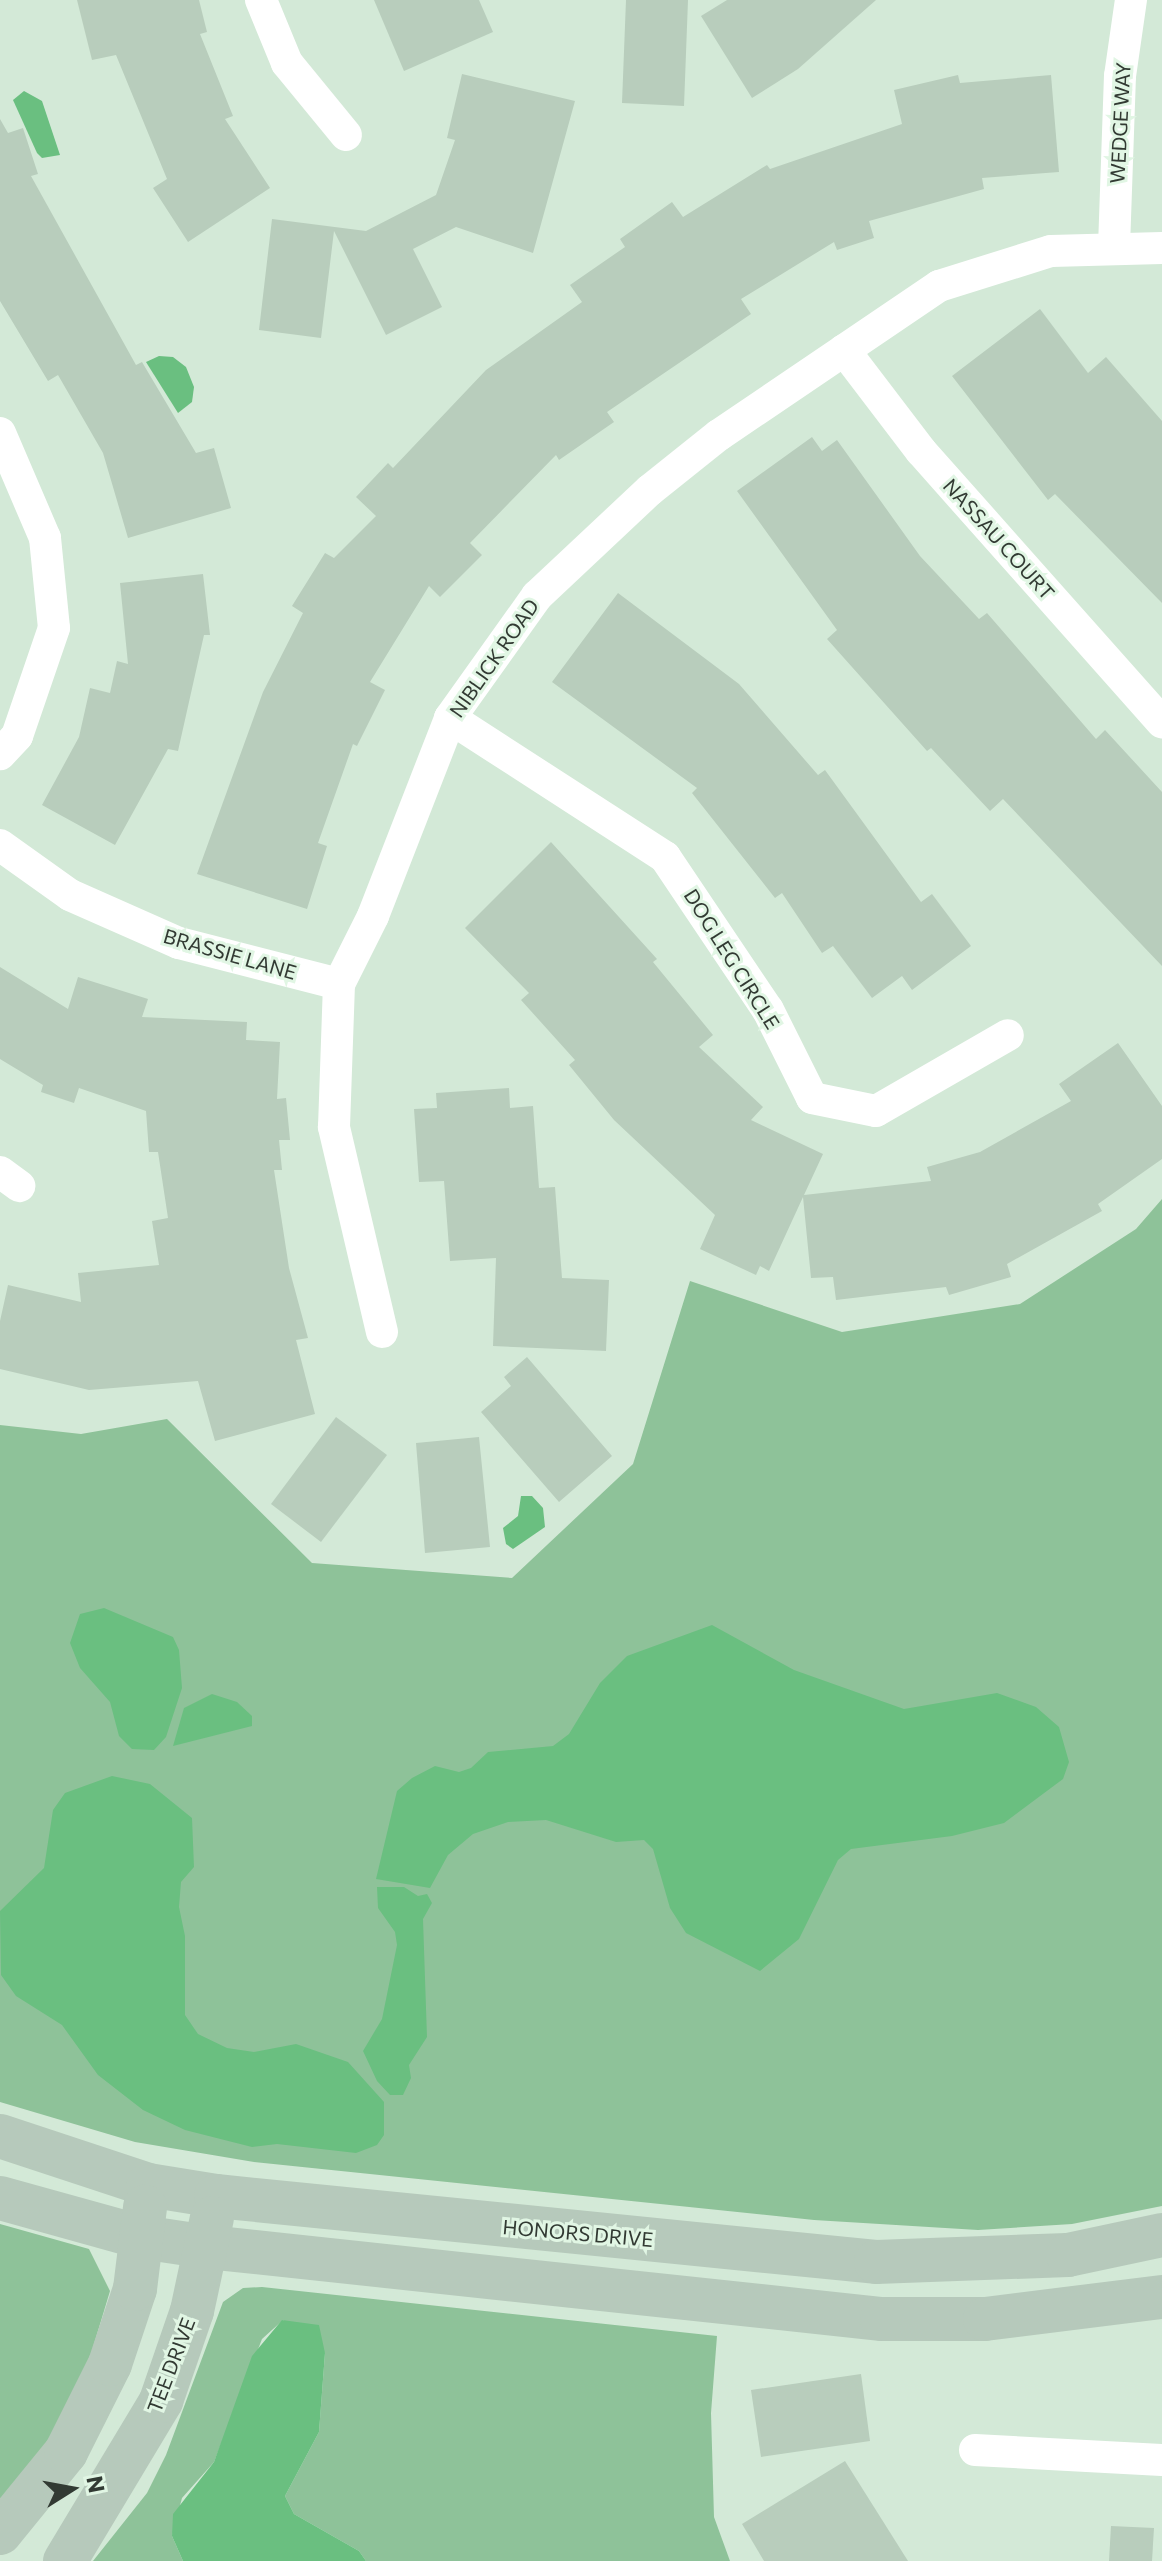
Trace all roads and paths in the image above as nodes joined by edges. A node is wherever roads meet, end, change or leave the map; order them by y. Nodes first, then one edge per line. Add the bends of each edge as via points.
1 (261, 0) edge
2 (1131, 0) edge
3 (346, 135) dead end
4 (1114, 247) junction
5 (1162, 248) edge
6 (844, 350) junction
7 (0, 433) edge
8 (450, 718) junction
9 (1162, 722) edge
10 (0, 754) edge
11 (0, 845) edge
12 (339, 984) junction
13 (1008, 1035) dead end
14 (382, 1332) dead end
15 (0, 2136) edge
16 (148, 2185) junction
17 (216, 2196) junction
18 (0, 2198) edge
19 (1162, 2235) edge
20 (141, 2237) junction
21 (208, 2247) junction
22 (1162, 2297) edge
23 (975, 2450) dead end
24 (1162, 2460) edge
25 (0, 2533) edge
26 (65, 2561) edge

1 - 3 street via 287,63
2 - 4 street, WEDGE WAY via 1120,76
4 - 5 street, NIBLICK ROAD
4 - 6 street, NIBLICK ROAD via 1051,251 939,286
6 - 8 street, NIBLICK ROAD via 719,435 639,500 537,596
6 - 9 street, NASSAU COURT via 921,451
7 - 10 street via 45,538 54,628 17,736
8 - 12 street, NIBLICK ROAD via 373,916
8 - 13 street, DOG LEG CIRCLE via 665,857 768,1010 812,1098 876,1111
11 - 12 street, BRASSIE LANE via 70,895 179,943
12 - 14 street, NIBLICK ROAD via 334,1127
15 - 16 street, HONORS DRIVE
16 - 17 street, HONORS DRIVE
16 - 20 street
17 - 19 street, HONORS DRIVE via 876,2262 1068,2255
17 - 21 street, TEE DRIVE
18 - 20 street
20 - 21 street
20 - 25 street via 135,2289 110,2364 66,2452
21 - 22 street via 882,2319 1001,2318
21 - 26 street, TEE DRIVE via 161,2401
23 - 24 street

